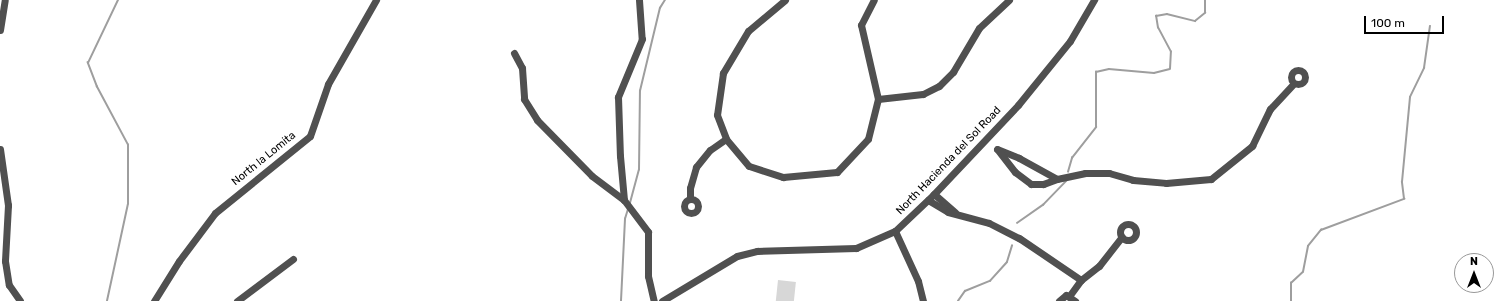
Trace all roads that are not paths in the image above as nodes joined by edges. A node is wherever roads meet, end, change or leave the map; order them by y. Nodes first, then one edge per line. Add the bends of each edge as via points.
1 (5, 0) edge
2 (376, 0) edge
3 (639, 0) edge
4 (785, 0) edge
5 (874, 0) edge
6 (1009, 0) edge
7 (1094, 0) edge
8 (0, 30) edge
9 (514, 53) dead end
10 (1294, 83) dead end
11 (878, 99) junction
12 (726, 139) junction
13 (985, 140) junction
14 (0, 149) edge
15 (997, 149) junction
16 (1057, 179) junction
17 (931, 197) junction
18 (690, 199) dead end
19 (624, 200) junction
20 (895, 231) junction
21 (1122, 237) dead end
22 (293, 259) dead end
23 (1081, 280) junction
24 (1072, 298) edge
25 (20, 301) edge
26 (154, 301) edge
27 (237, 301) edge
28 (654, 301) edge
29 (662, 301) edge
30 (923, 301) edge
31 (1059, 301) edge

1 - 8 street
2 - 26 street, North la Lomita via 328,84 310,136 215,213 179,261
3 - 19 street via 642,39 618,97
4 - 12 street via 748,32 723,73 717,115
5 - 11 street via 861,25
6 - 11 street via 979,28 953,72 939,86 923,94
7 - 13 street, North Hacienda del Sol Road via 1065,47
9 - 19 street via 522,68 524,99 536,120 587,171
10 - 16 street via 1270,109 1252,146 1211,179 1166,182 1133,180 1109,173 1085,173
11 - 12 street via 868,139 837,172 783,177 749,166
12 - 18 street via 710,150 696,167 690,188
13 - 15 street
13 - 17 street, North Hacienda del Sol Road
14 - 25 street via 8,205 6,261 9,285
15 - 16 street
15 - 16 street via 1015,172 1031,184 1043,184
17 - 20 street, North Hacienda del Sol Road
17 - 23 street via 955,212 989,223 1019,238
19 - 28 street via 648,232 648,276
20 - 29 street, North Hacienda del Sol Road via 856,248 765,251 737,256
20 - 30 street via 918,281
21 - 23 street via 1099,266
22 - 27 street
23 - 24 street
24 - 31 street via 1063,296

